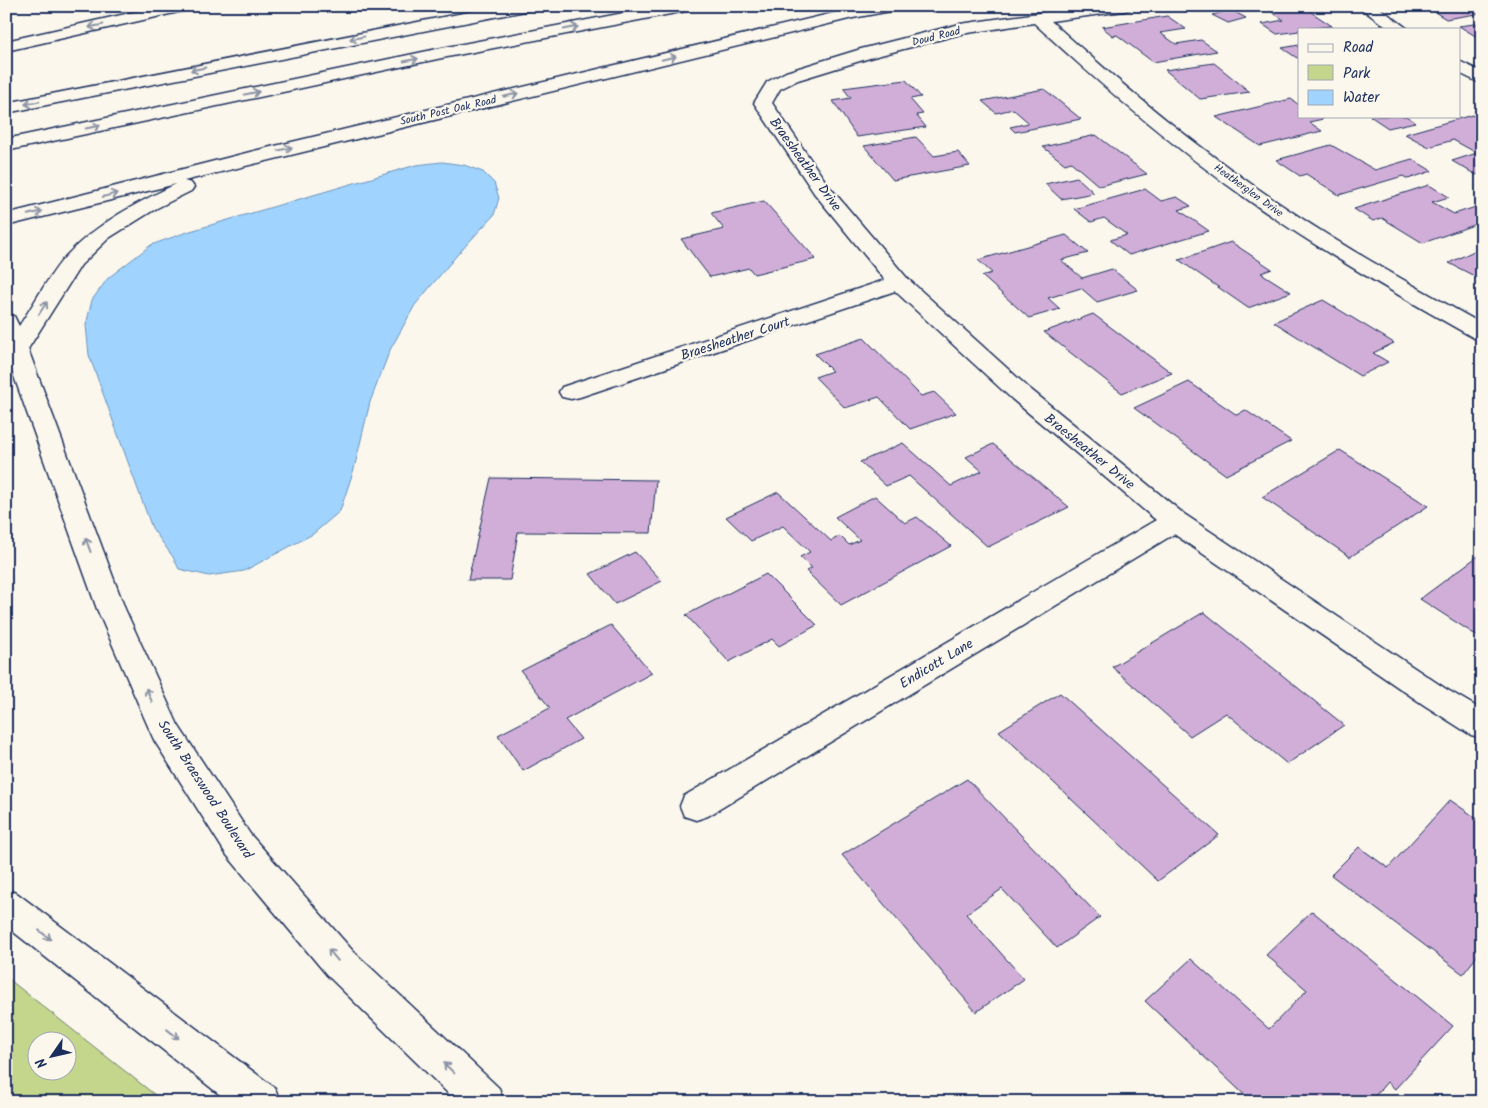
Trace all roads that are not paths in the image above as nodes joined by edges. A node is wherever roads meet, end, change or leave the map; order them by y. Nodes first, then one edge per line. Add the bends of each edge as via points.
1 (183, 6) edge
2 (526, 6) edge
3 (686, 6) edge
4 (891, 6) edge
5 (1124, 6) edge
6 (1366, 6) edge
7 (1038, 18) junction
8 (1399, 28) edge
9 (6, 46) edge
10 (1460, 67) edge
11 (1482, 79) edge
12 (763, 103) joint
13 (6, 108) edge
14 (6, 146) edge
15 (254, 157) junction
16 (6, 220) edge
17 (899, 283) junction
18 (6, 320) edge
19 (1482, 333) edge
20 (16, 349) junction
21 (571, 392) dead end
22 (1175, 521) junction
23 (1482, 726) edge
24 (696, 806) dead end
25 (6, 905) edge
26 (261, 1102) edge
27 (485, 1102) edge

1 -> 9 main road
2 -> 13 main road
14 -> 3 main road via 442,53
15 -> 4 main road, South Post Oak Road
5 - 7 main road, Doud Road
6 - 8 main road
7 - 12 main road, Doud Road via 960,29 857,56 773,86
7 - 19 main road, Heatherglen Drive via 1095,70 1257,198 1372,272
10 - 11 main road
12 - 17 main road, Braesheather Drive via 821,189
16 -> 15 main road, South Post Oak Road
20 -> 15 main road via 73,261 102,234 150,204
17 - 21 main road, Braesheather Court
17 - 22 main road, Braesheather Drive via 1021,394
18 - 20 main road, South Braeswood Boulevard
27 -> 20 main road, South Braeswood Boulevard via 340,963 238,844 165,731 111,609
22 - 23 main road, Braesheather Drive
22 - 24 main road, Endicott Lane
25 -> 26 main road

